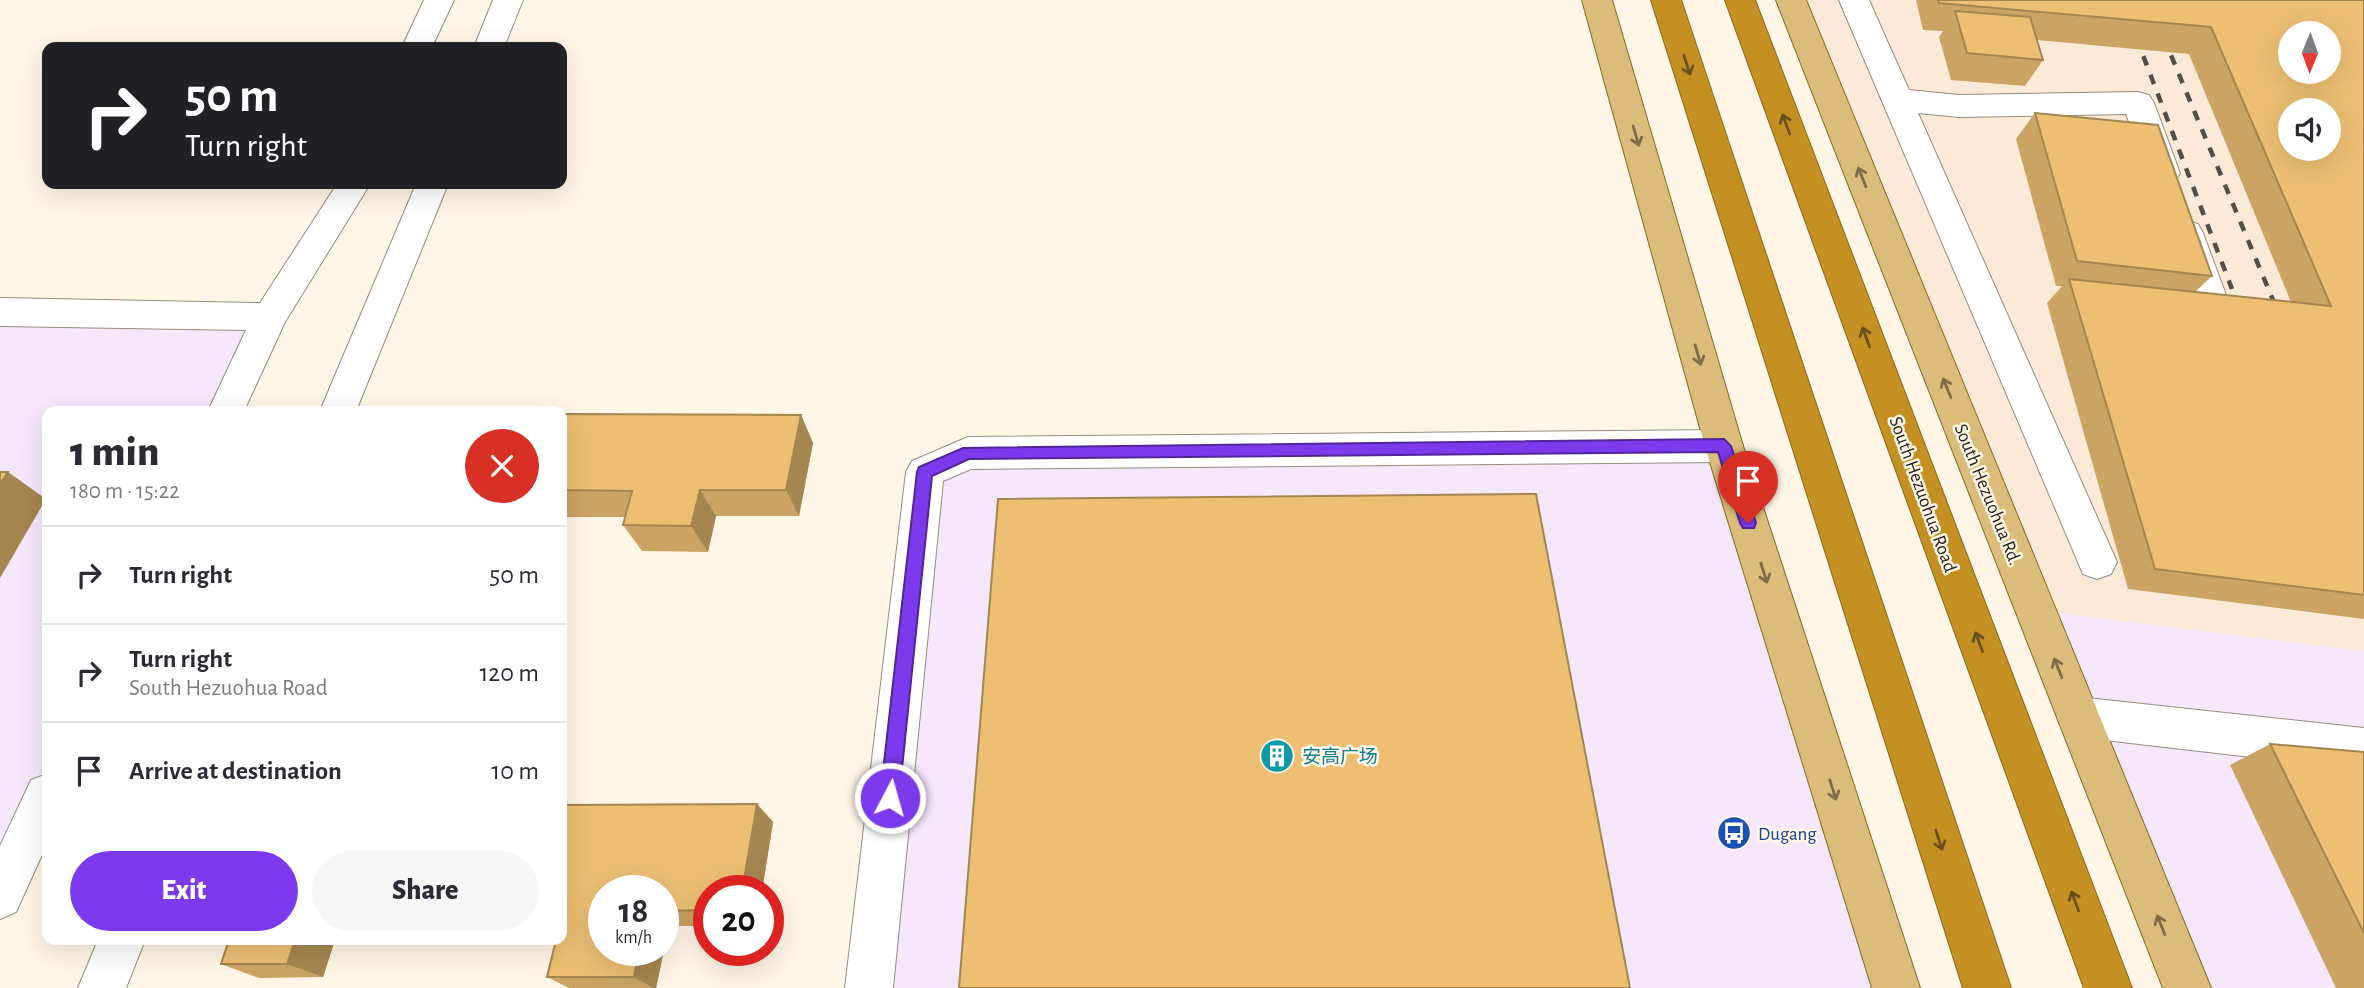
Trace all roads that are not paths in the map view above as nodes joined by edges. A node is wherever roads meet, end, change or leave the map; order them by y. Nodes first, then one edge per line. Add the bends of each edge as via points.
1 (439, 0) edge
2 (508, 0) edge
3 (1597, 0) edge
4 (1640, 0) edge
5 (1666, 0) edge
6 (1740, 0) edge
7 (1791, 0) edge
8 (1854, 0) edge
9 (419, 42) edge
10 (491, 42) edge
11 (1897, 100) junction
12 (351, 189) edge
13 (430, 189) edge
14 (2212, 303) edge
15 (0, 312) edge
16 (270, 317) junction
17 (228, 406) edge
18 (340, 406) edge
19 (1724, 446) junction
20 (2097, 562) dead end
21 (2078, 717) junction
22 (2364, 749) edge
23 (1923, 792) junction
24 (42, 805) edge
25 (0, 896) edge
26 (120, 945) edge
27 (102, 988) edge
28 (869, 988) edge
29 (1896, 988) edge
30 (1987, 988) edge
31 (2108, 988) edge
32 (2187, 988) edge

1 - 9 street
2 - 10 street
3 -> 19 main road
4 - 23 highway via 1794,461
5 -> 23 highway
31 -> 6 highway, South Hezuohua Road
21 -> 7 main road, South Hezuohua Rd.
8 - 11 street
11 - 14 street via 1959,106 2138,103
11 - 20 street
12 - 16 street
13 - 18 street
15 - 16 street
16 - 17 street
19 - 28 street via 968,453 925,472
19 -> 29 main road
21 - 22 street
32 -> 21 main road, South Hezuohua Rd.
23 -> 30 highway
24 - 25 street
26 - 27 street

